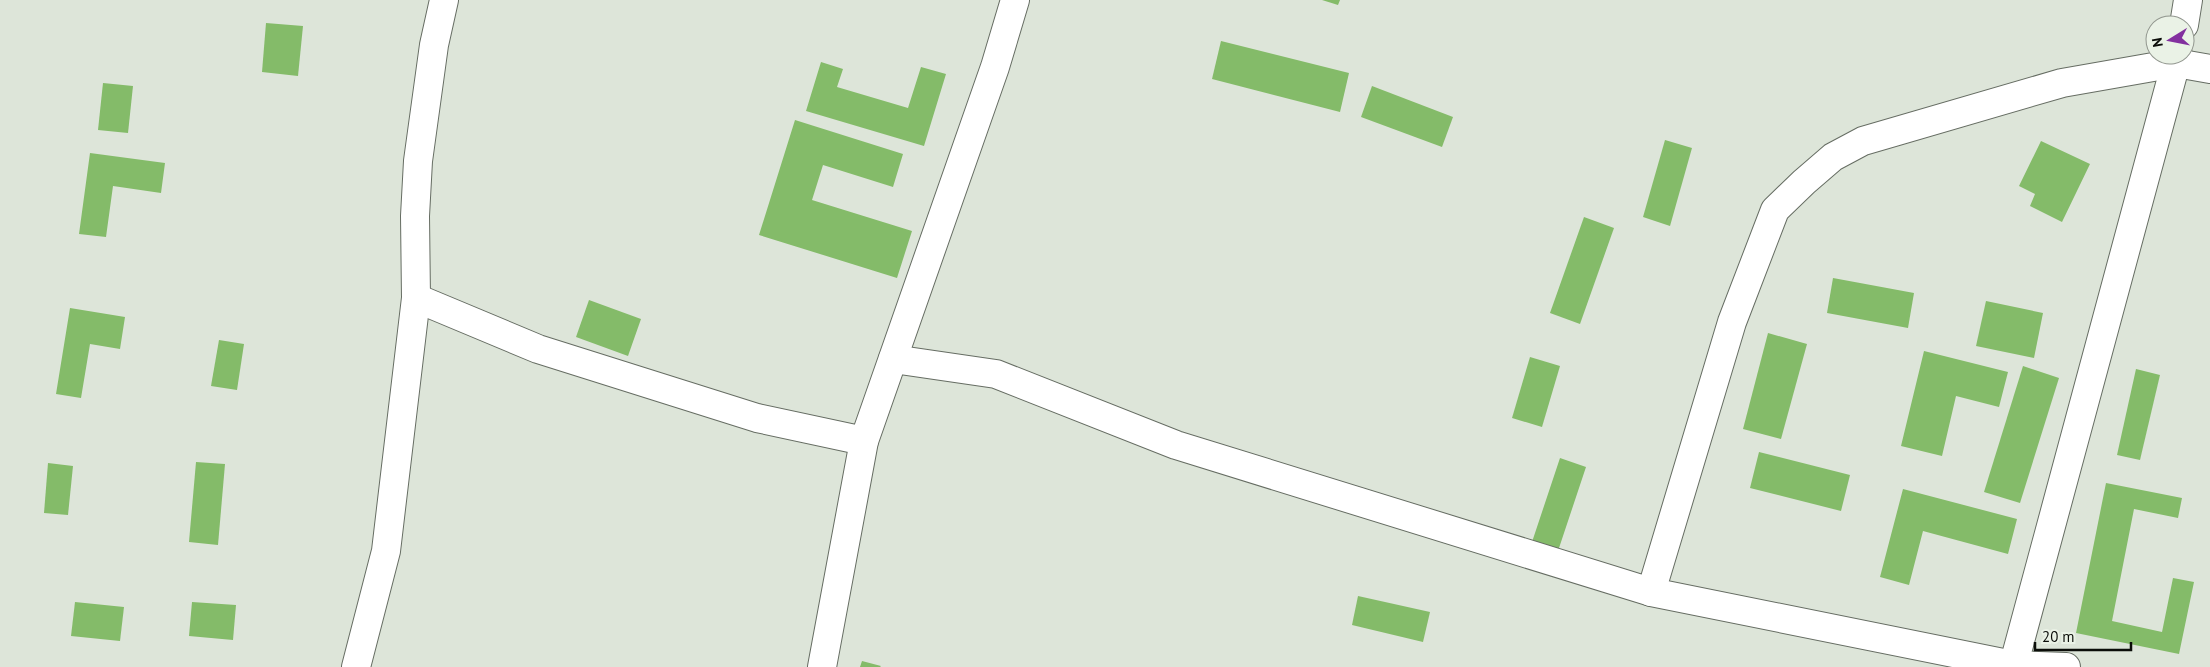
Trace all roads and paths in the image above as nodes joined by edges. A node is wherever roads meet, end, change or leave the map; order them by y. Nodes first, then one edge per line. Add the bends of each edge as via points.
1 (444, 0) edge
2 (1014, 0) edge
3 (2188, 0) edge
4 (2186, 15) edge
5 (2195, 64) edge
6 (2148, 65) edge
7 (2175, 65) edge
8 (2210, 69) edge
9 (416, 298) junction
10 (893, 359) junction
11 (864, 441) junction
12 (1651, 592) junction
13 (2013, 666) edge
14 (356, 667) edge
15 (822, 667) edge
16 (2066, 667) edge

1 - 9 street via 434,45 418,161
2 - 10 street via 995,67
3 - 4 street
5 - 8 street
6 - 12 street via 2062,83 1863,141 1833,157 1775,210 1732,322
7 - 13 street
9 - 11 street via 538,349 757,418
9 - 14 street via 386,551
10 - 11 street
10 - 12 street via 996,374 1176,445
11 - 15 street
12 - 13 street
13 - 16 street

